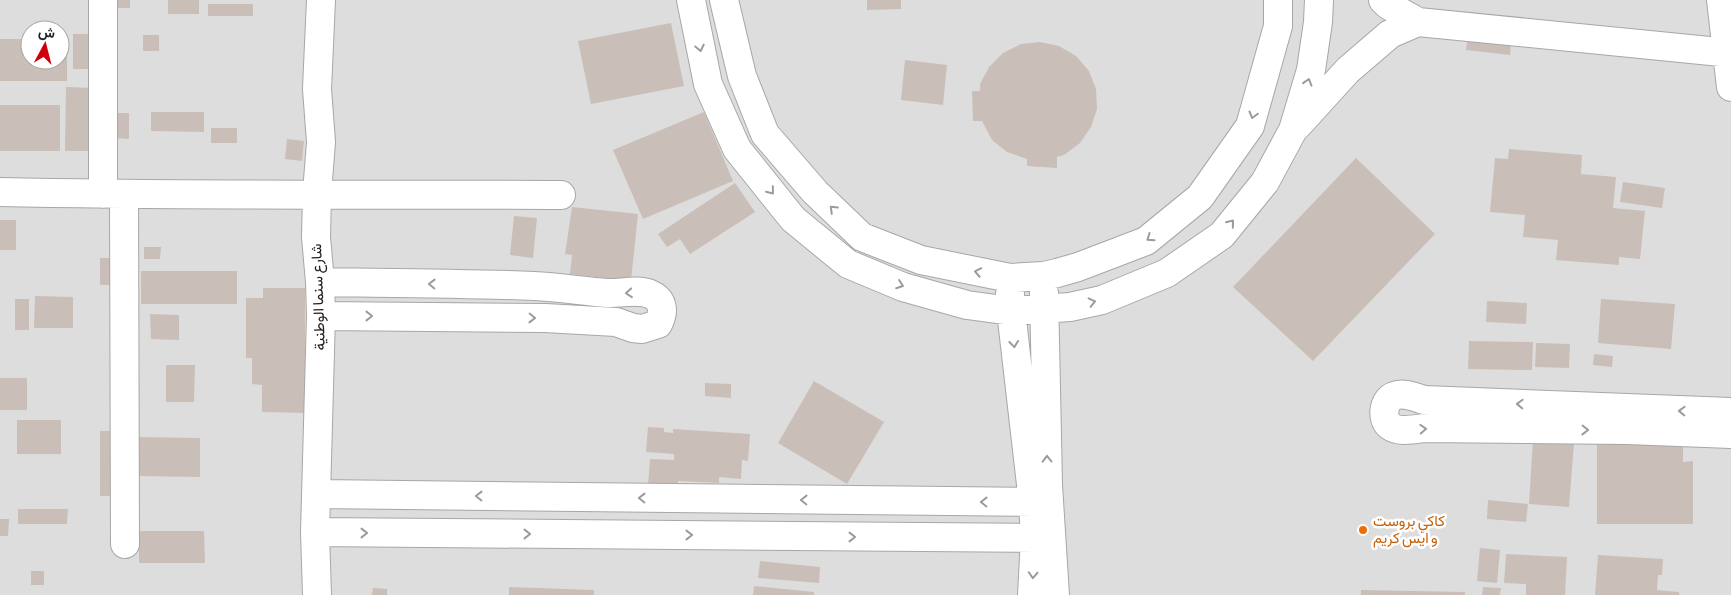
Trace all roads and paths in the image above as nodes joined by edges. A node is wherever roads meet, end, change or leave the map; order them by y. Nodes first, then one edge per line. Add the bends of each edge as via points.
1 (104, 0) edge
2 (321, 0) edge
3 (691, 0) edge
4 (724, 0) edge
5 (1278, 0) edge
6 (1319, 0) edge
7 (1383, 0) edge
8 (1721, 0) edge
9 (1418, 22) junction
10 (1729, 53) edge
11 (1731, 87) edge
12 (1294, 130) junction
13 (0, 192) edge
14 (317, 193) junction
15 (113, 194) junction
16 (561, 195) dead end
17 (1044, 276) junction
18 (1010, 278) junction
19 (320, 282) junction
20 (467, 285) junction
21 (1044, 310) junction
22 (1011, 311) junction
23 (321, 316) junction
24 (466, 316) junction
25 (1731, 412) edge
26 (1731, 434) edge
27 (317, 494) junction
28 (1033, 502) junction
29 (316, 532) junction
30 (1035, 538) junction
31 (124, 544) dead end
32 (317, 595) edge
33 (1032, 595) edge
34 (1055, 595) edge

1 - 15 street
2 - 14 street, شارع سنما الوطنية via 317,89 321,142
3 -> 22 street via 708,84 737,149 793,219 848,264 903,287 967,305
18 -> 4 street via 921,260 862,237 815,192 766,134 742,76
5 -> 17 street via 1278,26 1250,126 1200,197 1146,241 1078,267
12 -> 6 street via 1311,70
7 - 9 street
8 - 10 street
9 - 10 street
9 - 12 street via 1390,34 1348,70
10 - 11 street
21 -> 12 street via 1102,300 1167,273 1222,235 1265,182
13 - 15 street
14 - 15 street
14 - 16 street
14 - 19 street, شارع سنما الوطنية
15 - 31 street
17 - 18 street
17 - 21 street
18 - 22 street
20 -> 19 street
19 - 23 street, شارع سنما الوطنية
20 - 24 street
24 -> 20 street via 616,322 642,330 658,324 663,316 658,299 641,292 619,294 536,286
21 - 22 street
34 -> 21 street via 1048,486
22 -> 28 street
23 -> 24 street
23 - 27 street, شارع سنما الوطنية
25 -> 26 street via 1424,400 1402,394 1389,399 1385,412 1390,427 1399,429
28 -> 27 street
27 - 29 street, شارع سنما الوطنية
28 - 30 street
29 -> 30 street
29 - 32 street, شارع سنما الوطنية
30 -> 33 street

